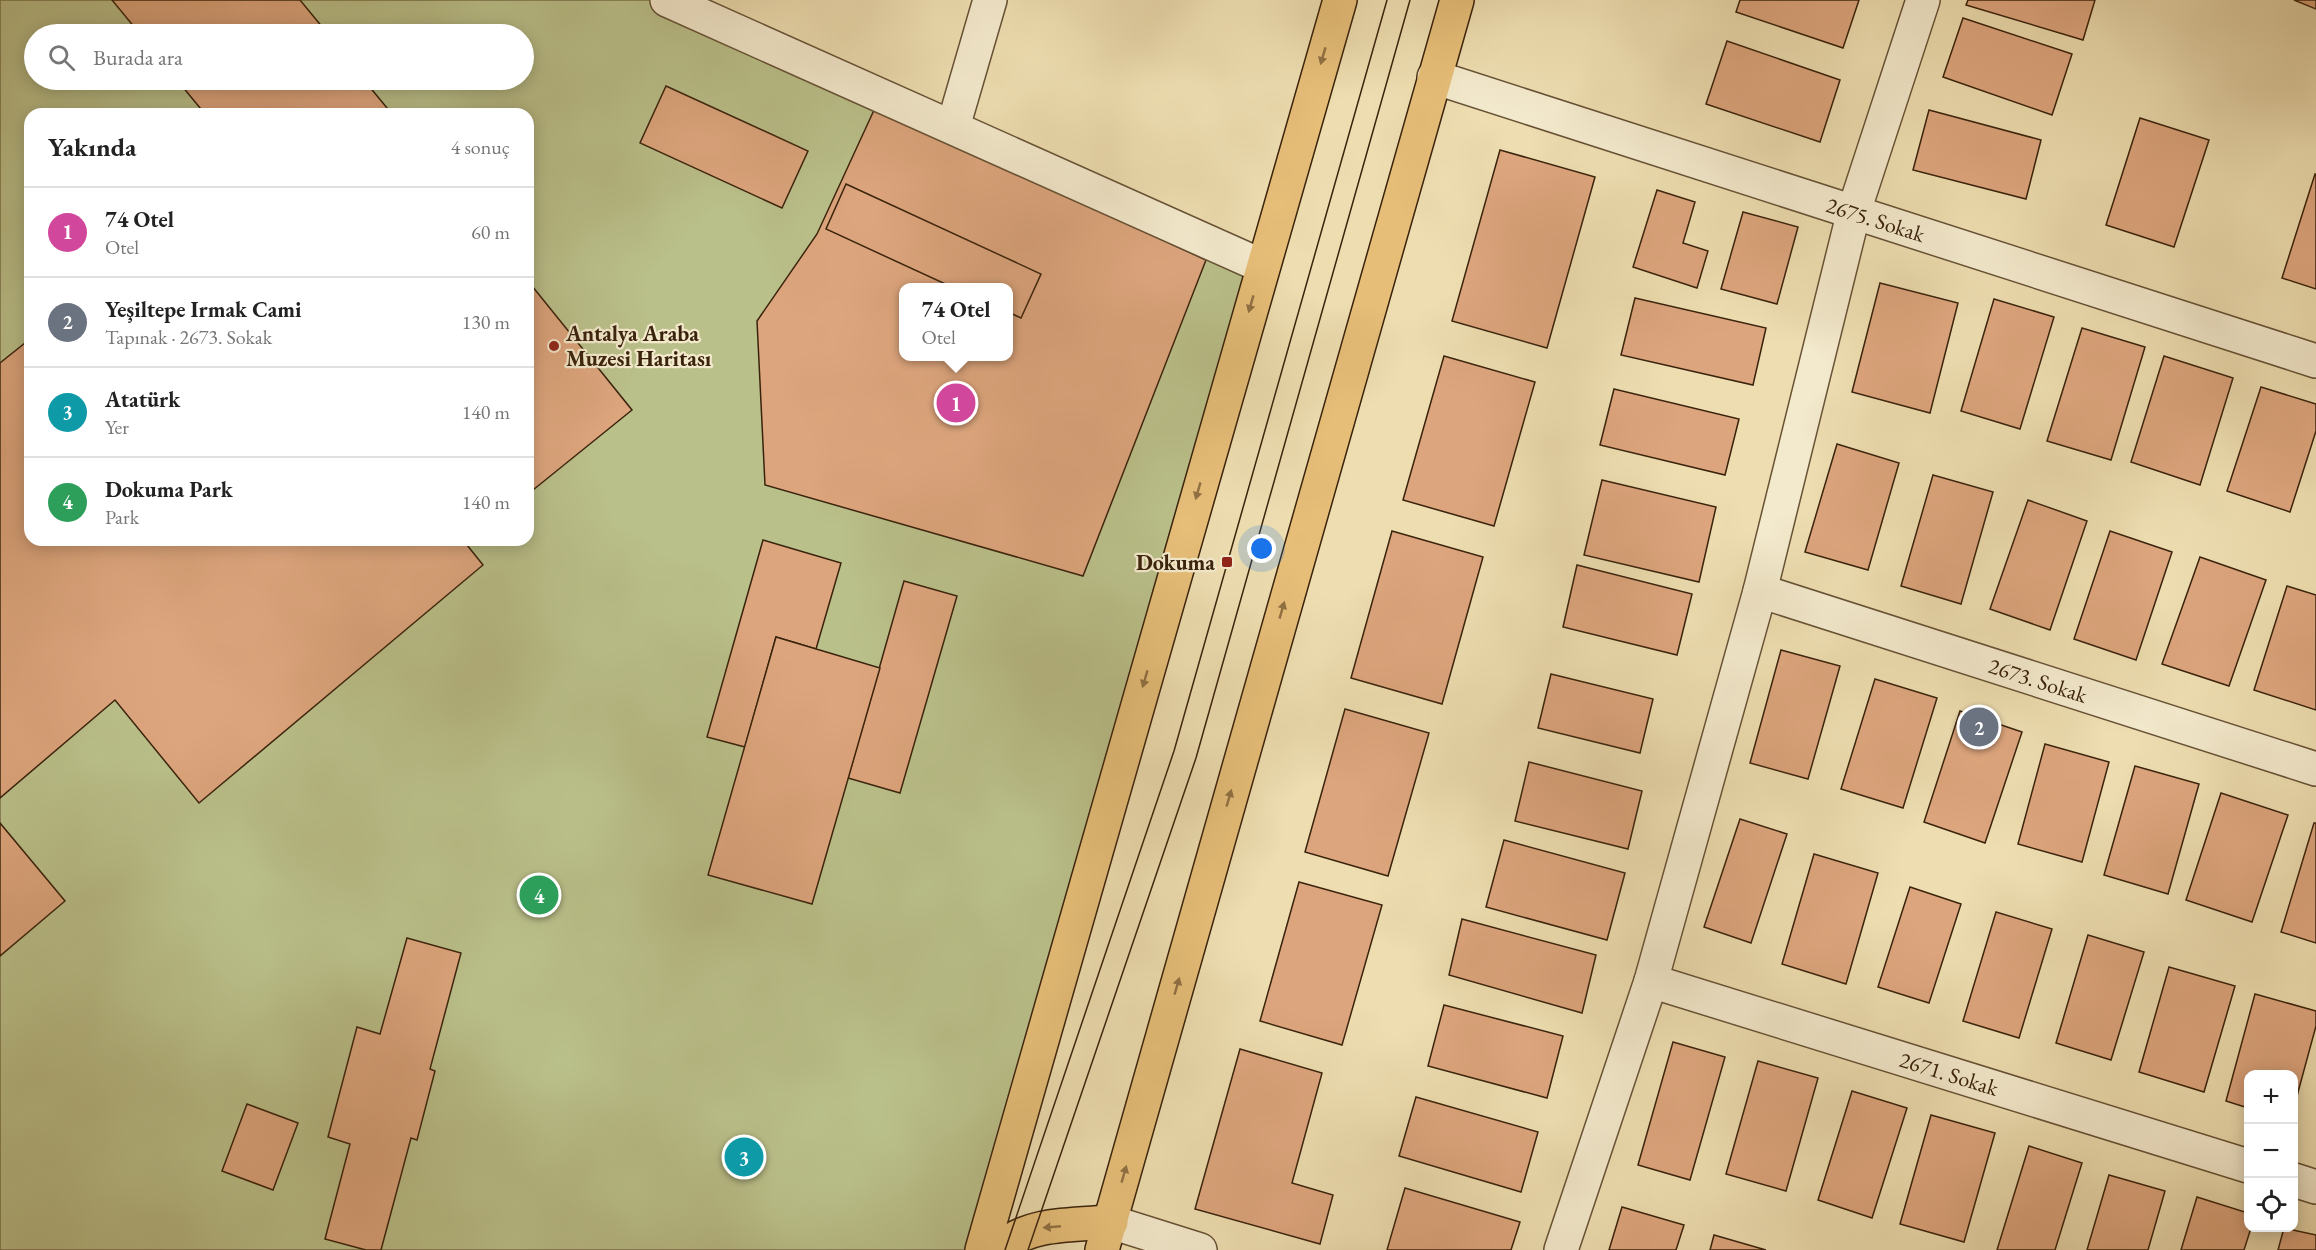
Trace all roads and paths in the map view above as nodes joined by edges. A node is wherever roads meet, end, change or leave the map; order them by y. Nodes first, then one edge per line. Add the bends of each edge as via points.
1 (667, 0) edge
2 (990, 0) edge
3 (1340, 0) edge
4 (1457, 0) edge
5 (1923, 0) edge
6 (1434, 77) junction
7 (953, 127) junction
8 (1854, 211) junction
9 (1262, 266) junction
10 (2316, 361) edge
11 (1760, 591) junction
12 (2316, 769) edge
13 (1651, 981) junction
14 (2244, 1165) edge
15 (2298, 1181) edge
16 (2316, 1187) edge
17 (1106, 1236) edge
18 (982, 1250) edge
19 (998, 1250) edge
20 (1200, 1250) edge
21 (1561, 1250) edge

1 - 7 street
2 - 7 street
3 -> 9 highway
4 - 6 highway
5 - 8 street
6 - 8 street, 2675. Sokak
17 -> 6 highway
7 - 9 street
8 - 10 street, 2675. Sokak
8 - 11 street
9 -> 18 highway
11 - 12 street, 2673. Sokak
11 - 13 street
13 - 14 street, 2671. Sokak
13 - 21 street
15 - 16 street
17 -> 19 highway via 1034,1229
17 - 20 street

